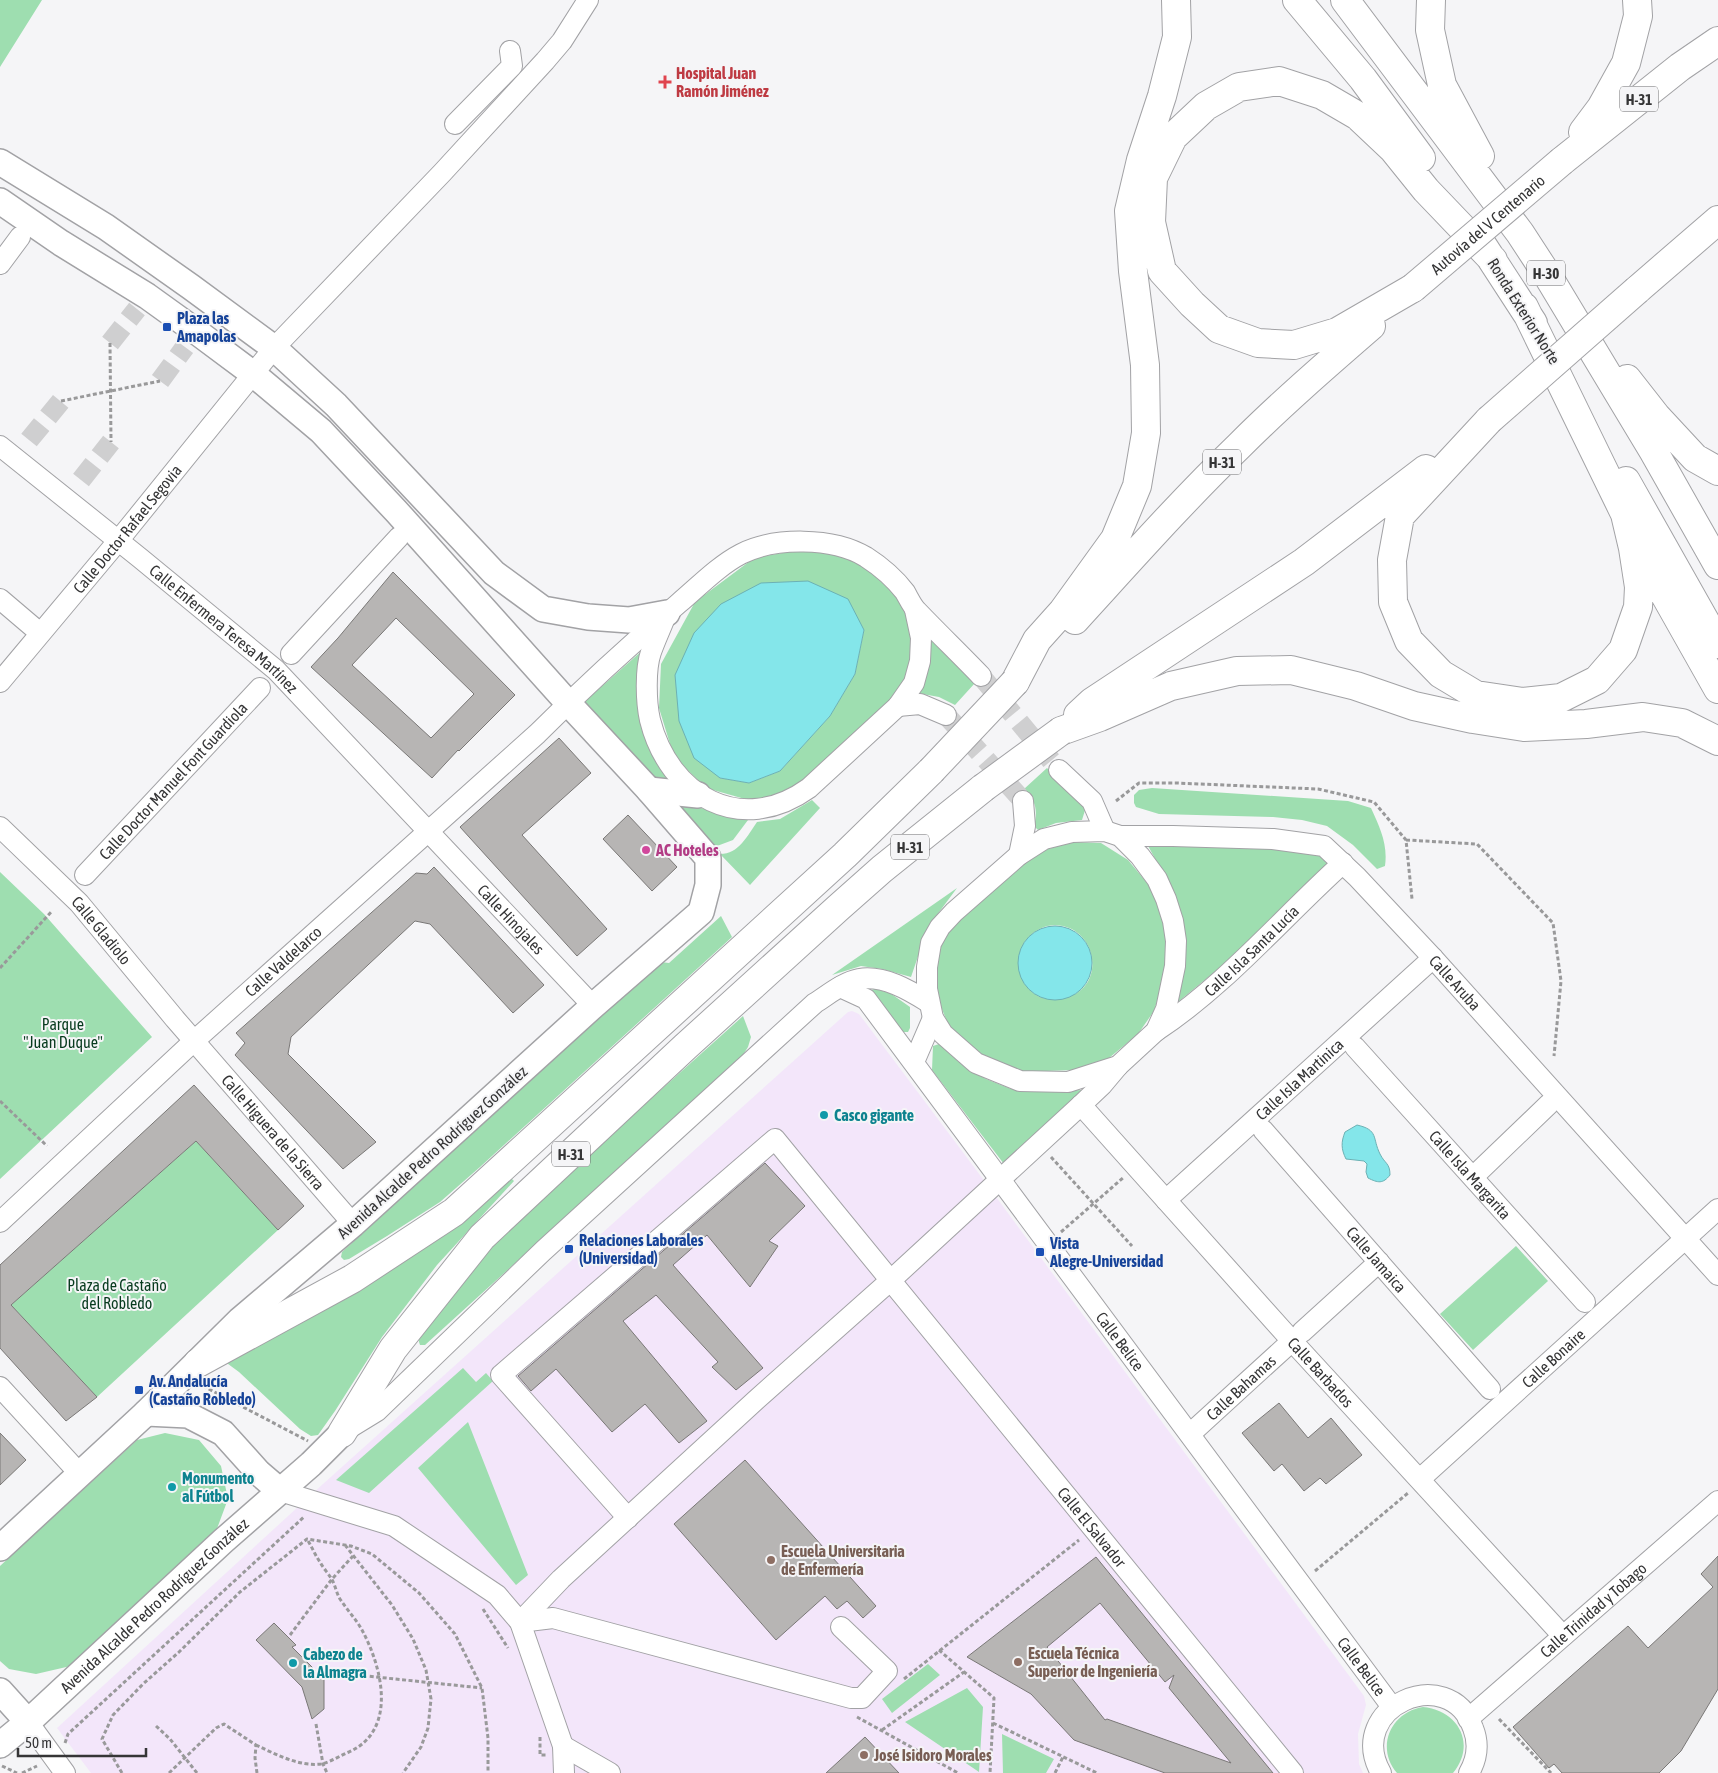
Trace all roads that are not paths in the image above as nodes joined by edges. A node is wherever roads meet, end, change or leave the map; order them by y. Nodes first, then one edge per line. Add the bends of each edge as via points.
1 (588, 0) edge
2 (601, 0) edge
3 (1176, 0) edge
4 (1296, 0) edge
5 (1345, 0) edge
6 (1431, 0) edge
7 (1637, 0) edge
8 (1718, 41) edge
9 (510, 51) dead end
10 (546, 61) junction
11 (455, 124) dead end
12 (1562, 161) junction
13 (0, 162) edge
14 (0, 202) edge
15 (1718, 220) edge
16 (1520, 233) junction
17 (20, 236) dead end
18 (1718, 245) edge
19 (1493, 260) junction
20 (0, 264) edge
21 (1413, 288) junction
22 (1637, 290) junction
23 (1524, 307) junction
24 (1574, 318) junction
25 (274, 348) junction
26 (252, 373) junction
27 (1488, 420) junction
28 (0, 446) edge
29 (1718, 472) edge
30 (1625, 514) junction
31 (399, 537) dead end
32 (118, 541) junction
33 (1718, 565) edge
34 (0, 599) edge
35 (915, 610) junction
36 (667, 614) junction
37 (40, 633) junction
38 (1718, 644) edge
39 (1042, 646) junction
40 (291, 654) dead end
41 (981, 676) tunnel mouth
42 (0, 682) edge
43 (260, 688) dead end
44 (1718, 689) edge
45 (568, 703) junction
46 (898, 706) junction
47 (1096, 710) junction
48 (946, 715) tunnel mouth
49 (1718, 741) edge
50 (1059, 770) tunnel mouth
51 (649, 790) junction
52 (698, 795) junction
53 (1023, 801) tunnel mouth
54 (0, 827) edge
55 (429, 831) junction
56 (1113, 834) junction
57 (1019, 855) junction
58 (1343, 864) junction
59 (86, 875) dead end
60 (1433, 958) junction
61 (840, 987) junction
62 (593, 1006) junction
63 (930, 1010) junction
64 (1156, 1031) junction
65 (194, 1041) junction
66 (1355, 1047) dead end
67 (914, 1062) junction
68 (1118, 1066) junction
69 (1549, 1104) dead end
70 (1081, 1106) junction
71 (1263, 1130) dead end
72 (1473, 1178) junction
73 (1000, 1179) junction
74 (1166, 1200) junction
75 (1718, 1209) edge
76 (0, 1222) edge
77 (353, 1224) junction
78 (1686, 1238) junction
79 (1379, 1262) junction
80 (1718, 1274) edge
81 (891, 1280) junction
82 (1586, 1302) dead end
83 (1297, 1336) junction
84 (198, 1373) junction
85 (0, 1387) edge
86 (1490, 1389) dead end
87 (146, 1413) junction
88 (342, 1433) junction
89 (1190, 1434) junction
90 (79, 1473) junction
91 (1416, 1484) junction
92 (280, 1491) junction
93 (1718, 1501) edge
94 (628, 1518) junction
95 (0, 1548) edge
96 (520, 1622) junction
97 (841, 1627) dead end
98 (1563, 1636) junction
99 (0, 1691) edge
100 (1392, 1707) junction
101 (1468, 1718) junction
102 (28, 1722) junction
103 (0, 1745) edge
104 (564, 1761) edge
105 (65, 1773) edge
106 (610, 1773) edge
107 (1294, 1773) edge
108 (1381, 1773) edge
109 (1469, 1773) edge

1 - 10 street
2 - 10 street via 572,47
3 - 39 highway via 1177,37 1129,211 1132,271 1145,365 1146,433 1137,486 1115,539
4 - 19 highway, Ronda Exterior Norte / H-30 via 1363,79
5 - 16 highway, H-30
6 - 16 highway via 1430,30 1442,85
7 - 12 highway via 1638,16 1626,63 1601,108
8 - 12 highway, H-31 via 1680,66
9 - 11 street via 512,66
10 - 25 street, Calle Doctor Rafael Segovia
12 - 21 highway, Autovía del V Centenario / H-31, bridge
13 - 25 main road via 106,227
14 - 26 main road, Avenida Alcalde Pedro Rodríguez González via 147,296
15 - 22 highway
16 - 24 highway, H-30
17 - 20 street
18 - 22 highway
19 - 21 highway via 1426,190 1393,149 1358,116 1322,95 1279,81 1239,87 1206,106 1173,137 1153,178 1151,222 1162,270 1219,329 1258,343 1294,345 1337,332
19 - 23 highway, Ronda Exterior Norte / H-30
21 - 39 highway, H-31 via 1239,446
22 - 27 highway, bridge
23 - 30 highway
23 - 38 highway, Ronda Exterior Norte / H-30
24 - 29 highway via 1695,458
24 - 33 highway, H-30
25 - 26 street, Calle Doctor Rafael Segovia
25 - 36 main road via 336,406 494,573 543,609 588,618 629,620
26 - 32 street, Calle Doctor Rafael Segovia
26 - 45 main road, Avenida Alcalde Pedro Rodríguez González via 321,431
27 - 30 highway via 1400,516 1392,560 1393,602 1409,641 1440,674 1476,695 1522,702 1562,698 1597,680 1623,650 1638,607 1638,577
27 - 47 highway via 1304,562
28 - 32 street, Calle Enfermera Teresa Martínez
30 - 44 highway via 1648,565
31 - 40 street
32 - 37 street, Calle Doctor Rafael Segovia
32 - 55 street, Calle Enfermera Teresa Martínez via 276,670
34 - 37 street
35 - 36 street, Calle Valdelarco via 904,592 865,556 823,544 789,542 741,554
35 - 41 street
35 - 46 street via 921,638 920,660 914,684
36 - 45 street, Calle Valdelarco
36 - 52 street via 650,654 647,696 650,719 667,762
37 - 42 street, Calle Doctor Rafael Segovia
39 - 84 highway, H-31, bridge via 1015,682 845,855 454,1212
43 - 59 street, Calle Doctor Manuel Font Guardiola
45 - 51 main road, Avenida Alcalde Pedro Rodríguez González
45 - 55 street, Calle Valdelarco
46 - 48 street via 920,704
46 - 52 street via 809,788 780,805 755,810 733,808
47 - 49 highway via 1172,686 1237,671 1291,670 1356,686 1414,706 1516,726 1586,724 1642,717 1682,724
47 - 88 highway, H-31, bridge via 1061,731 983,788 882,869 685,1046 482,1237 393,1349
50 - 56 street via 1092,800
51 - 52 main road
51 - 62 main road, Avenida Alcalde Pedro Rodríguez González via 708,858 708,885 701,912
53 - 57 street via 1025,826
54 - 65 street, Calle Gladiolo via 79,903
55 - 62 street, Calle Hinojales
55 - 65 street, Calle Valdelarco
56 - 57 street, Calle Aruba via 1072,832 1044,839
56 - 58 street, Calle Aruba via 1273,838 1324,846
56 - 64 street via 1140,856 1156,879 1173,921 1175,966 1166,1009
57 - 63 street, Calle Aruba via 954,912 931,943 927,967
58 - 60 street, Calle Aruba
58 - 64 street, Calle Isla Santa Lucía via 1235,967 1180,1015
60 - 74 street, Calle Isla Martinica
60 - 78 street, Calle Aruba
61 - 63 street, Avenida Alcalde Pedro Rodríguez González via 859,979 884,980 911,991
61 - 67 street, Calle Belice via 866,999
61 - 88 street, Avenida Alcalde Pedro Rodríguez González via 801,1016 573,1224 377,1411
62 - 77 main road, Avenida Alcalde Pedro Rodríguez González
63 - 67 street
63 - 68 street via 942,1034 976,1063 1020,1081 1068,1082
64 - 68 street
65 - 76 street, Calle Valdelarco
65 - 77 street, Calle Higuera de la Sierra
66 - 72 street, Calle Isla Margarita
67 - 73 street, Calle Belice
68 - 70 street
69 - 72 street
70 - 73 street
70 - 74 street, Calle Barbados
71 - 79 street, Calle Jamaica
72 - 82 street, Calle Isla Margarita
73 - 81 street
73 - 89 street, Calle Belice
74 - 83 street, Calle Barbados
75 - 78 street, Calle Bonaire
77 - 84 main road, Avenida Alcalde Pedro Rodríguez González via 240,1320
78 - 80 street, Calle Aruba
78 - 91 street, Calle Bonaire
79 - 83 street, Calle Bahamas
79 - 86 street, Calle Jamaica
81 - 94 street
81 - 94 street, Calle El Salvador via 775,1139 501,1375 561,1448
81 - 107 street, Calle El Salvador
83 - 89 street, Calle Bahamas
83 - 91 street, Calle Barbados
84 - 87 main road, Avenida Alcalde Pedro Rodríguez González
85 - 90 street
87 - 90 main road, Avenida Alcalde Pedro Rodríguez González
87 - 92 main road via 188,1415 223,1433
88 - 92 main road, Avenida Alcalde Pedro Rodríguez González
89 - 100 street, Calle Belice
90 - 95 main road, Avenida Alcalde Pedro Rodríguez González
91 - 98 street, Calle Barbados
92 - 96 street via 394,1526 497,1595
92 - 102 main road, Avenida Alcalde Pedro Rodríguez González
93 - 98 street, Calle Trinidad y Tobago
94 - 96 street via 561,1579
96 - 97 street via 553,1618 851,1698 862,1698 887,1672
96 - 104 street
98 - 101 street, Calle Trinidad y Tobago
99 - 102 main road
100 - 101 street via 1419,1696 1438,1697 1455,1705
100 - 108 street via 1379,1723 1374,1736 1374,1758
101 - 109 street via 1477,1748
102 - 103 main road, Avenida Alcalde Pedro Rodríguez González
102 - 105 street
104 - 106 street

